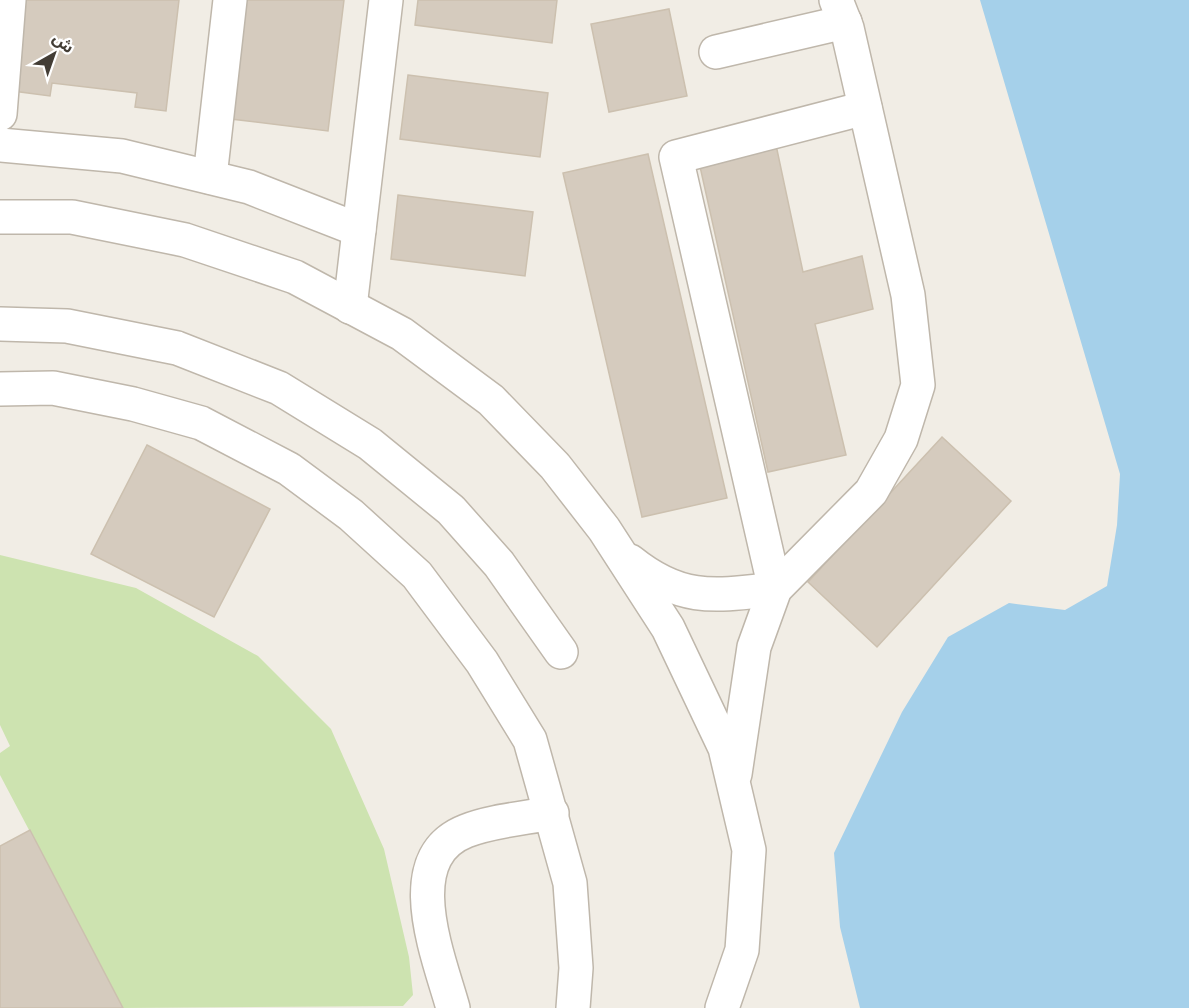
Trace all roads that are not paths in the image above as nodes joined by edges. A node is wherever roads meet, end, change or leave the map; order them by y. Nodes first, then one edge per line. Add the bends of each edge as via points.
1 (9, 0) edge
2 (230, 0) edge
3 (386, 0) edge
4 (840, 11) edge
5 (716, 52) dead end
6 (865, 108) junction
7 (0, 114) edge
8 (0, 145) edge
9 (210, 177) junction
10 (0, 217) edge
11 (359, 230) junction
12 (350, 307) junction
13 (0, 324) edge
14 (0, 389) edge
15 (619, 552) junction
16 (775, 589) junction
17 (561, 652) dead end
18 (733, 783) junction
19 (552, 813) junction
20 (453, 1008) edge
21 (573, 1008) edge
22 (722, 1008) edge

1 - 7 street
2 - 9 street
3 - 11 street
4 - 5 street
4 - 6 street
6 - 16 street via 908,295 918,385 901,439 871,492
6 - 16 street via 676,158
8 - 9 street via 123,156
9 - 11 street via 249,187
10 - 12 street via 72,217 185,240 295,277
11 - 12 street
12 - 15 street via 402,334 491,400 555,466
13 - 17 street via 67,326 177,348 279,388 370,444 451,510 499,564
14 - 19 street via 53,388 201,423 289,469 351,515 417,575 482,662 530,740
15 - 16 street via 653,580 676,588 715,596
15 - 18 street via 668,628 725,748
16 - 18 street via 754,647
18 - 22 street via 749,850 742,950
19 - 20 street via 466,831 445,843 430,865 427,910
19 - 21 street via 570,884 576,968

